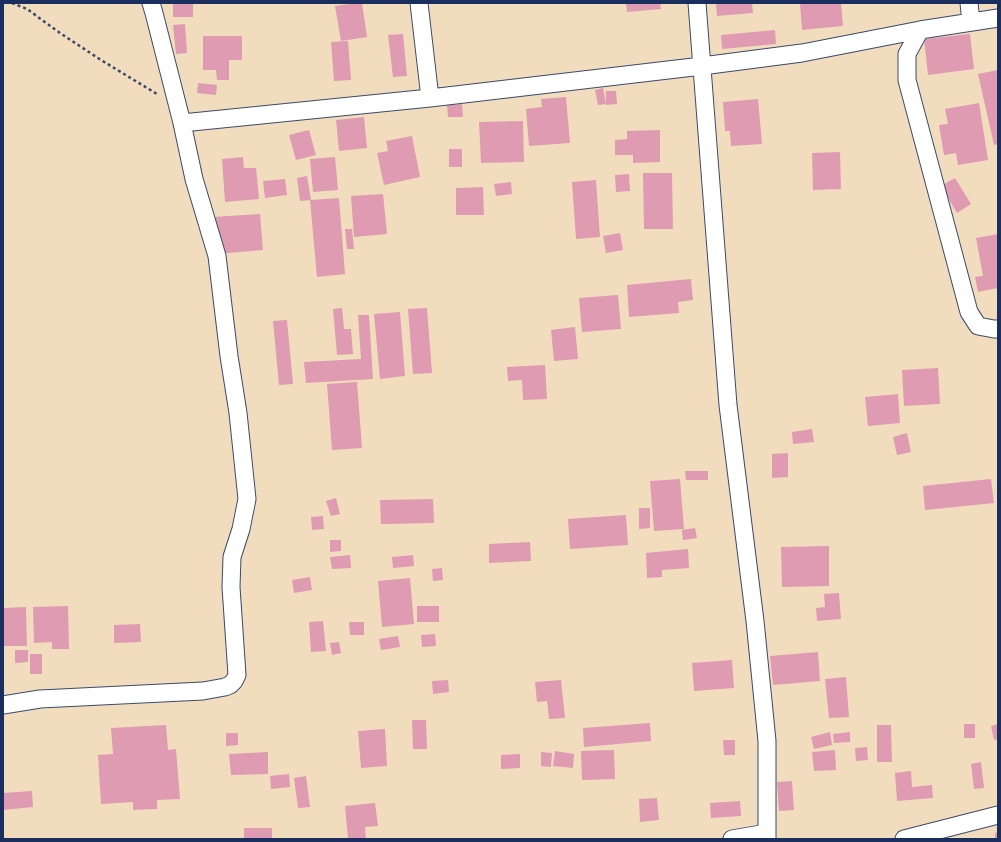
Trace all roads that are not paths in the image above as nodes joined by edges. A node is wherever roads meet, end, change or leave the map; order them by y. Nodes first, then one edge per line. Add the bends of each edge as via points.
1 (151, 3) edge
2 (419, 3) edge
3 (697, 3) edge
4 (969, 3) edge
5 (998, 18) edge
6 (971, 22) junction
7 (920, 30) junction
8 (702, 66) junction
9 (430, 98) junction
10 (182, 123) junction
11 (998, 329) edge
12 (3, 705) edge
13 (998, 815) edge
14 (767, 836) edge
15 (732, 839) edge
16 (904, 839) edge

1 - 10 street
2 - 9 street
3 - 8 street
4 - 6 street
5 - 6 street
6 - 7 street
7 - 8 street via 802,53
7 - 11 street via 907,54 907,80 969,312 978,326
8 - 9 street
8 - 14 street via 728,405 767,741
9 - 10 street
10 - 12 street via 194,179 217,256 248,499 232,557 231,587 237,675 230,685 203,691 40,699
13 - 16 street
14 - 15 street

